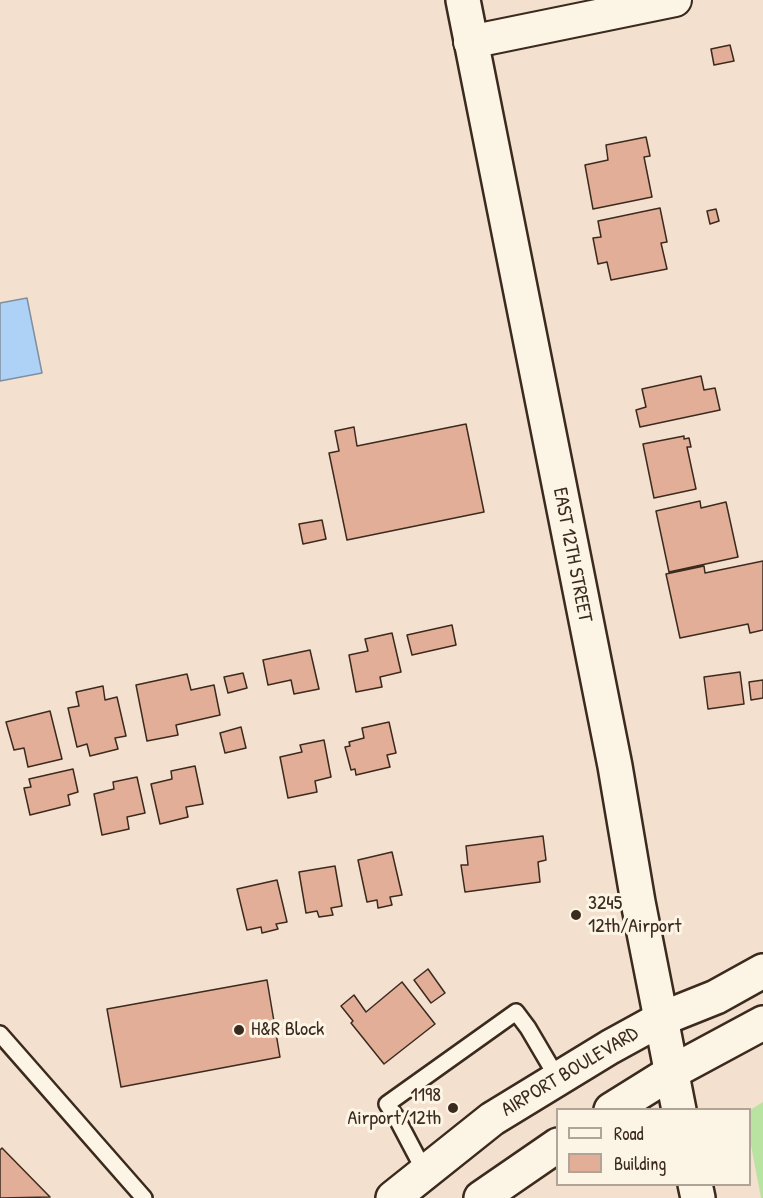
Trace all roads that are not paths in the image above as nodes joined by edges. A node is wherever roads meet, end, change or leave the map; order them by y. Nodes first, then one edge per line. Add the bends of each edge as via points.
1 (463, 0) edge
2 (675, 0) edge
3 (470, 42) junction
4 (763, 971) edge
5 (661, 1019) junction
6 (763, 1023) edge
7 (0, 1034) edge
8 (672, 1072) junction
9 (558, 1079) junction
10 (614, 1108) edge
11 (680, 1108) edge
12 (556, 1146) edge
13 (425, 1172) junction
14 (144, 1198) edge
15 (393, 1198) edge
16 (481, 1198) edge

1 - 3 street, EAST 12TH STREET
2 - 3 street
3 - 5 street, EAST 12TH STREET
4 - 5 street, AIRPORT BOULEVARD via 716,997
5 - 8 street, EAST 12TH STREET
5 - 9 street, AIRPORT BOULEVARD
6 - 8 street
7 - 14 lane
8 - 10 street
8 - 11 street, EAST 12TH STREET
9 - 13 street, AIRPORT BOULEVARD via 492,1119
9 - 13 lane via 516,1012 387,1104
12 - 16 street
13 - 15 street, AIRPORT BOULEVARD

